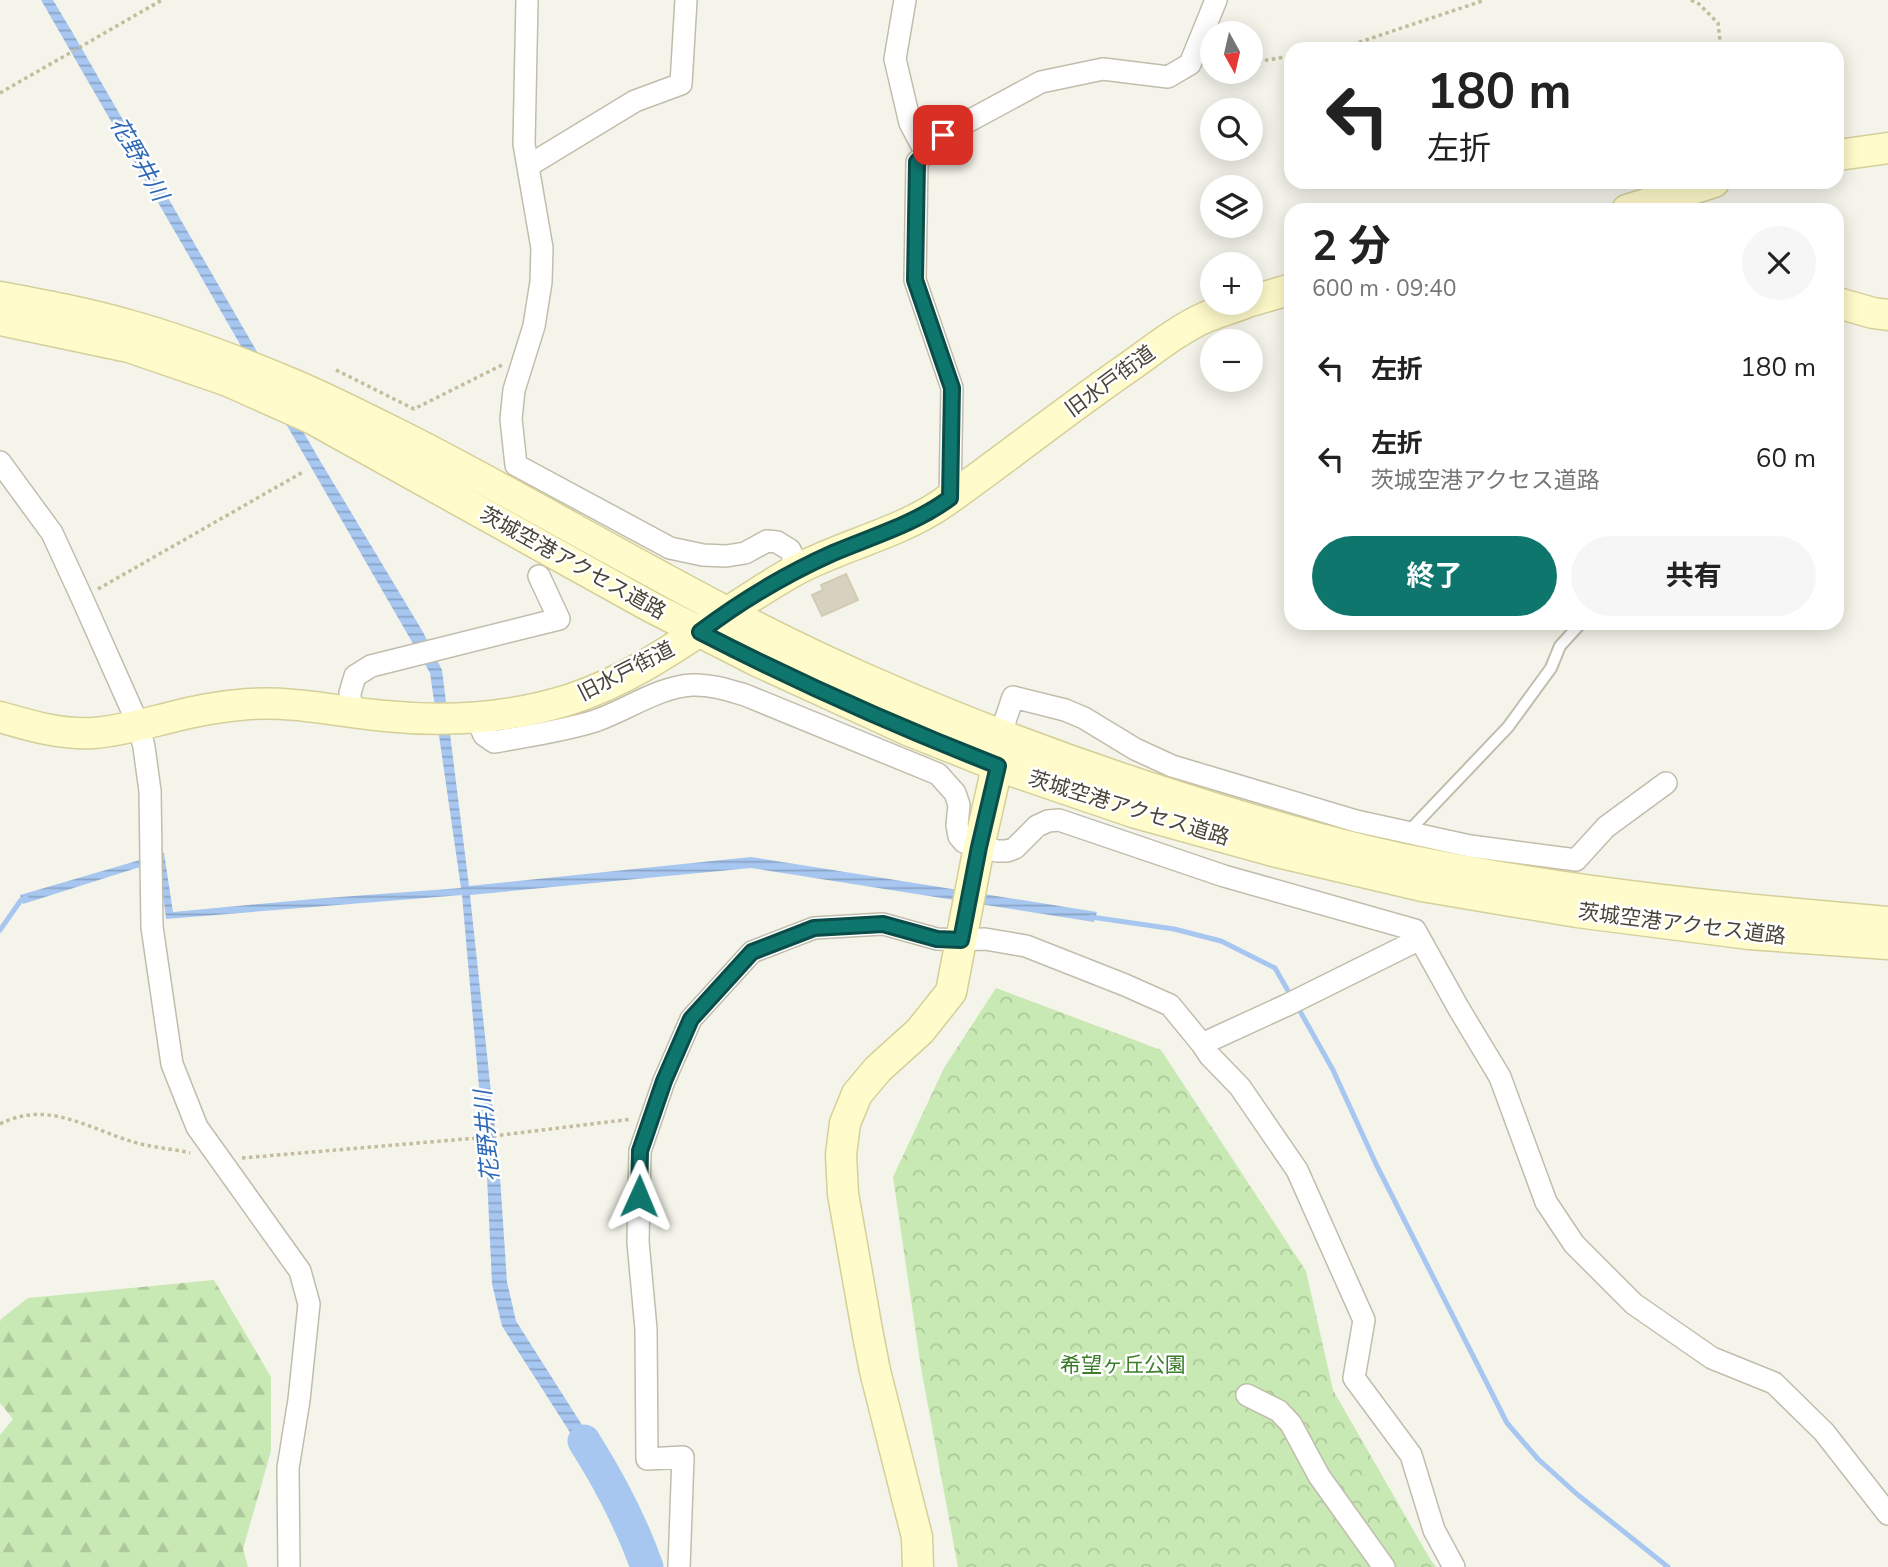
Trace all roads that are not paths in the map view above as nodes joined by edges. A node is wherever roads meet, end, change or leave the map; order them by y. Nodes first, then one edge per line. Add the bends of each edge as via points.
1 (527, 0) edge
2 (686, 0) edge
3 (905, 0) edge
4 (1216, 0) edge
5 (1888, 148) edge
6 (926, 153) junction
7 (1844, 154) edge
8 (528, 166) junction
9 (1702, 194) edge
10 (1660, 203) edge
11 (1284, 291) edge
12 (0, 297) edge
13 (1263, 297) edge
14 (1844, 305) edge
15 (1213, 315) edge
16 (1888, 315) edge
17 (0, 320) edge
18 (0, 462) edge
19 (950, 498) junction
20 (799, 569) junction
21 (538, 576) dead end
22 (726, 612) junction
23 (1575, 630) edge
24 (700, 632) junction
25 (351, 711) junction
26 (0, 717) edge
27 (466, 717) junction
28 (139, 726) junction
29 (1003, 737) junction
30 (998, 766) junction
31 (1666, 783) dead end
32 (1408, 832) junction
33 (979, 847) junction
34 (1888, 922) edge
35 (964, 928) junction
36 (1420, 939) junction
37 (1888, 944) edge
38 (1202, 1044) junction
39 (1247, 1395) dead end
40 (1888, 1514) edge
41 (289, 1567) edge
42 (679, 1567) edge
43 (918, 1567) edge
44 (1384, 1567) edge
45 (1454, 1567) edge

1 - 8 street via 524,144
2 - 8 street via 681,83 635,102
3 - 6 street via 895,59 910,123
4 - 6 street via 1190,64 1168,77 1103,69 1041,82 943,135
5 - 7 main road
6 - 19 street via 917,162 915,280 952,388
8 - 20 street via 542,247 541,282 534,326 514,390 511,419 516,465 670,548 726,556 745,553 767,541 777,542 790,550
9 - 10 main road
11 - 13 main road
12 - 22 main road, 茨城空港アクセス道路 via 129,325 293,384 482,478
14 - 16 main road
15 - 19 main road, 旧水戸街道 via 1172,336
17 - 24 main road, 茨城空港アクセス道路 via 129,347 228,381 311,418
18 - 28 street via 52,533
19 - 20 main road, 旧水戸街道 via 904,524
20 - 22 main road, 旧水戸街道
21 - 25 street via 559,619 370,666 355,676 349,693
22 - 24 main road, 旧水戸街道
22 - 29 main road, 茨城空港アクセス道路 via 863,678
23 - 32 lane via 1508,727
24 - 27 main road, 旧水戸街道 via 644,667 567,700
24 - 30 main road, 茨城空港アクセス道路 via 818,690
25 - 27 main road, 旧水戸街道 via 424,719
25 - 28 main road, 旧水戸街道 via 251,704
26 - 28 main road, 旧水戸街道 via 66,733
27 - 33 street via 494,742 596,720 668,690 713,686 938,774 955,793 959,836
28 - 41 street via 150,791 152,927 172,1064 197,1127 300,1271 309,1304 288,1468
29 - 30 main road
29 - 32 street via 1013,696 1084,718 1172,766
29 - 34 main road, 茨城空港アクセス道路 via 1279,829 1423,863 1580,891
30 - 33 main road
30 - 37 main road, 茨城空港アクセス道路 via 1133,812 1422,886 1749,934
31 - 32 street via 1606,827 1576,860 1470,846
33 - 35 main road
33 - 36 street via 1016,848 1037,826 1059,820 1224,876 1415,930
35 - 38 street via 985,939 1026,946 1170,1005
35 - 42 street via 937,939 883,924 814,928 752,952 691,1019 640,1151 638,1242 646,1329 647,1459 683,1457
35 - 43 main road via 951,992 920,1031 857,1094 845,1123 841,1155 843,1194 866,1330 917,1537
36 - 38 street
36 - 40 street via 1500,1077 1546,1202 1574,1244 1634,1304 1689,1343 1712,1358 1773,1383 1824,1432
38 - 45 street via 1240,1087 1297,1170 1364,1321 1354,1378 1411,1455 1434,1530
39 - 44 street via 1291,1424 1319,1476

